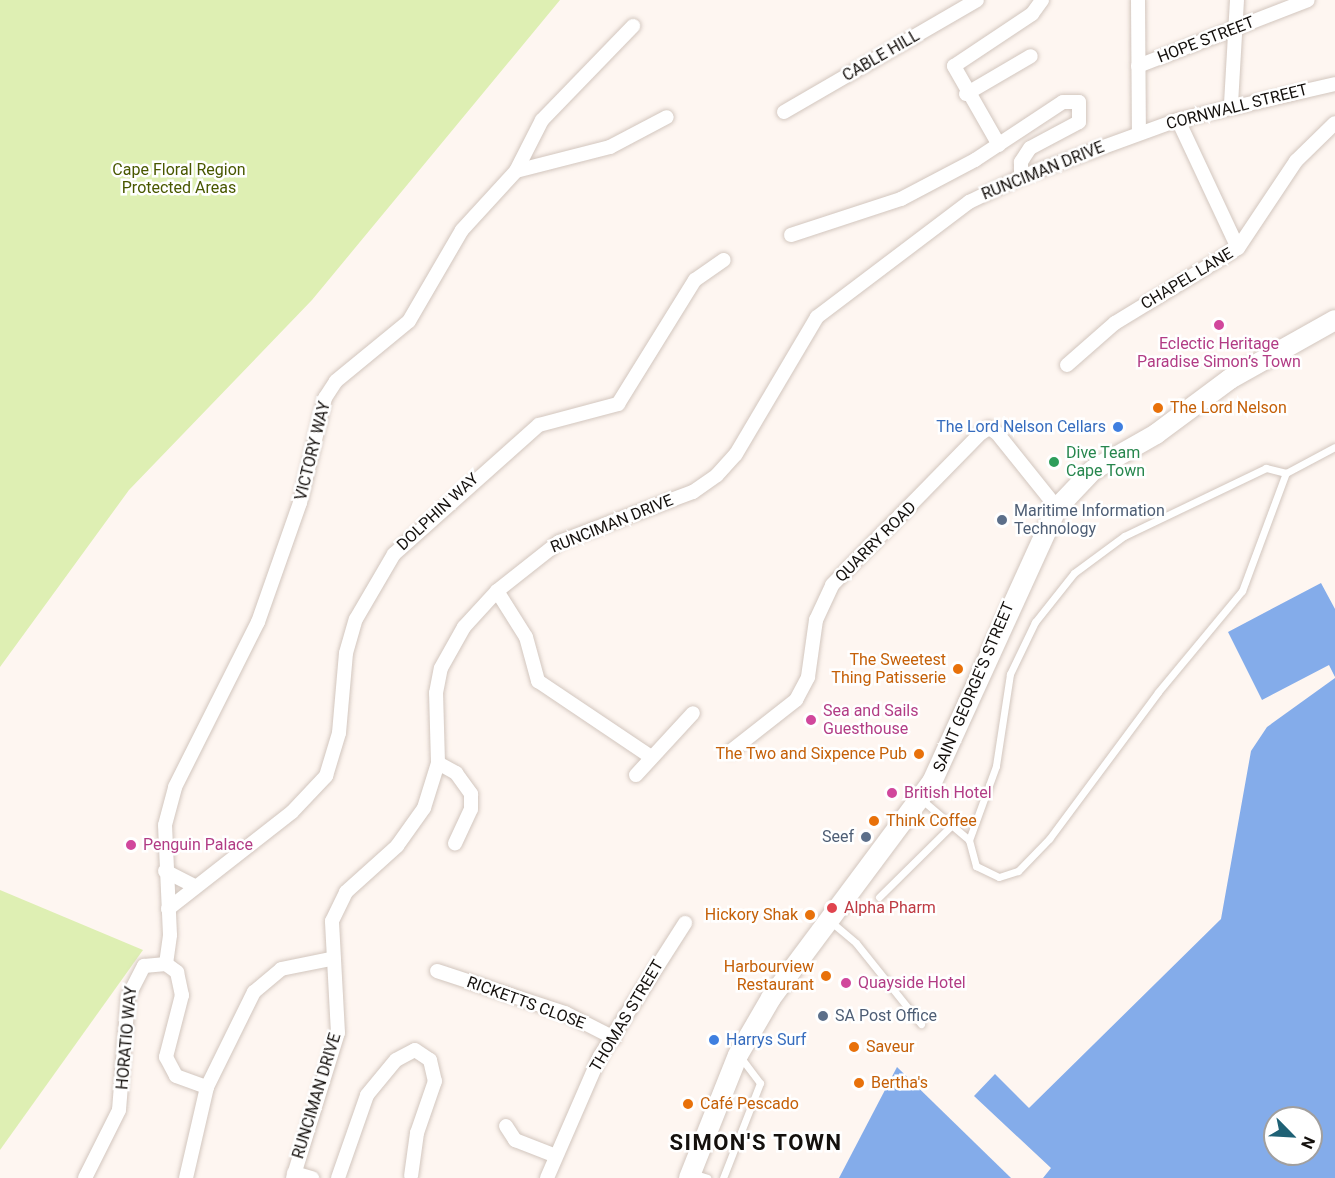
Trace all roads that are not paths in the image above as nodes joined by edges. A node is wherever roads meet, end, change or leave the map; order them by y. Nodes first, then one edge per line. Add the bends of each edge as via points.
1 (977, 0) edge
2 (1042, 0) edge
3 (1138, 0) edge
4 (1237, 0) edge
5 (1308, 0) edge
6 (633, 26) dead end
7 (1234, 30) junction
8 (1031, 56) dead end
9 (1138, 66) junction
10 (1335, 84) edge
11 (966, 93) junction
12 (1232, 104) junction
13 (784, 112) dead end
14 (667, 117) dead end
15 (1178, 120) junction
16 (1335, 123) edge
17 (1139, 133) junction
18 (999, 145) junction
19 (516, 171) junction
20 (1021, 177) junction
21 (791, 235) dead end
22 (1238, 248) junction
23 (724, 260) dead end
24 (1335, 320) edge
25 (1067, 365) dead end
26 (1335, 447) edge
27 (1286, 473) junction
28 (1057, 508) junction
29 (497, 591) junction
30 (693, 713) dead end
31 (731, 751) dead end
32 (651, 757) junction
33 (438, 763) junction
34 (636, 775) dead end
35 (921, 799) junction
36 (951, 826) junction
37 (969, 840) junction
38 (455, 843) dead end
39 (165, 871) junction
40 (194, 886) junction
41 (879, 897) dead end
42 (168, 909) junction
43 (828, 920) junction
44 (685, 923) dead end
45 (330, 959) junction
46 (166, 964) junction
47 (437, 971) dead end
48 (921, 1024) dead end
49 (614, 1038) junction
50 (738, 1055) junction
51 (207, 1087) junction
52 (506, 1126) dead end
53 (555, 1156) junction
54 (293, 1175) edge
55 (411, 1176) dead end
56 (697, 1176) edge
57 (85, 1178) edge
58 (186, 1178) edge
59 (312, 1178) edge
60 (338, 1178) edge
61 (546, 1178) edge
62 (723, 1178) edge

1 - 13 street, CABLE HILL
2 - 11 street via 1026,18 954,66
3 - 9 street
4 - 7 street
5 - 7 street, HOPE STREET
6 - 19 street, VICTORY WAY via 542,120
7 - 9 street, HOPE STREET
7 - 12 street
8 - 11 street
9 - 17 street
10 - 12 street, CORNWALL STREET
11 - 18 street
12 - 15 street, CORNWALL STREET
14 - 19 street via 610,147
15 - 17 street, CORNWALL STREET
15 - 22 street
16 - 22 street, CHAPEL LANE via 1296,161
17 - 20 street, RUNCIMAN DRIVE
18 - 20 street via 1063,102 1079,102 1079,122 1030,148 1021,162
18 - 21 street via 901,199
19 - 39 street, VICTORY WAY via 462,230 409,321 336,381 325,398 300,503 258,622 175,787 165,825
20 - 29 street, RUNCIMAN DRIVE via 931,226 831,302 804,335 736,454 717,475 693,492 559,542
22 - 25 street, CHAPEL LANE via 1115,323
23 - 40 street, DOLPHIN WAY via 694,280 618,404 539,425 394,554 356,619 346,653 339,733 326,776 292,812
24 - 28 main road, SAINT GEORGE'S STREET via 1230,379 1156,434 1093,470
26 - 27 lane
27 - 37 lane via 1266,468 1178,508 1124,536 1074,573 1035,622 1011,674 996,766
27 - 37 lane via 1242,591 1158,692 1049,839 1018,871 999,877 976,867
28 - 31 street, QUARRY ROAD via 997,433 981,433 832,585 816,620 812,659 800,693 784,713
28 - 35 main road, SAINT GEORGE'S STREET
29 - 32 street via 526,637 538,681
29 - 33 street, RUNCIMAN DRIVE via 464,627 441,668 436,693
30 - 32 street
32 - 34 street
33 - 38 street via 456,773 471,794 471,809
33 - 45 street, RUNCIMAN DRIVE via 433,788 409,833 340,901 330,930
35 - 36 lane
35 - 43 main road, SAINT GEORGE'S STREET
36 - 37 lane
36 - 41 lane
39 - 40 street
39 - 42 street, VICTORY WAY
40 - 42 street, DOLPHIN WAY
42 - 46 street, VICTORY WAY
43 - 48 lane via 856,943
43 - 50 main road, SAINT GEORGE'S STREET
44 - 49 street, THOMAS STREET
45 - 51 street via 281,969 267,979 232,1027
45 - 54 street, RUNCIMAN DRIVE via 339,1014 336,1042
46 - 51 street via 183,987 168,1064 183,1080
46 - 57 street, HORATIO WAY via 144,966 131,982 119,1110
47 - 49 street, RICKETTS CLOSE via 565,1013
49 - 53 street, THOMAS STREET via 600,1056
50 - 56 main road, SAINT GEORGE'S STREET
50 - 62 lane via 760,1083
51 - 58 street
52 - 53 street via 514,1140
53 - 61 street, THOMAS STREET
54 - 59 street
55 - 60 street via 417,1133 435,1081 430,1060 415,1050 396,1060 367,1095

